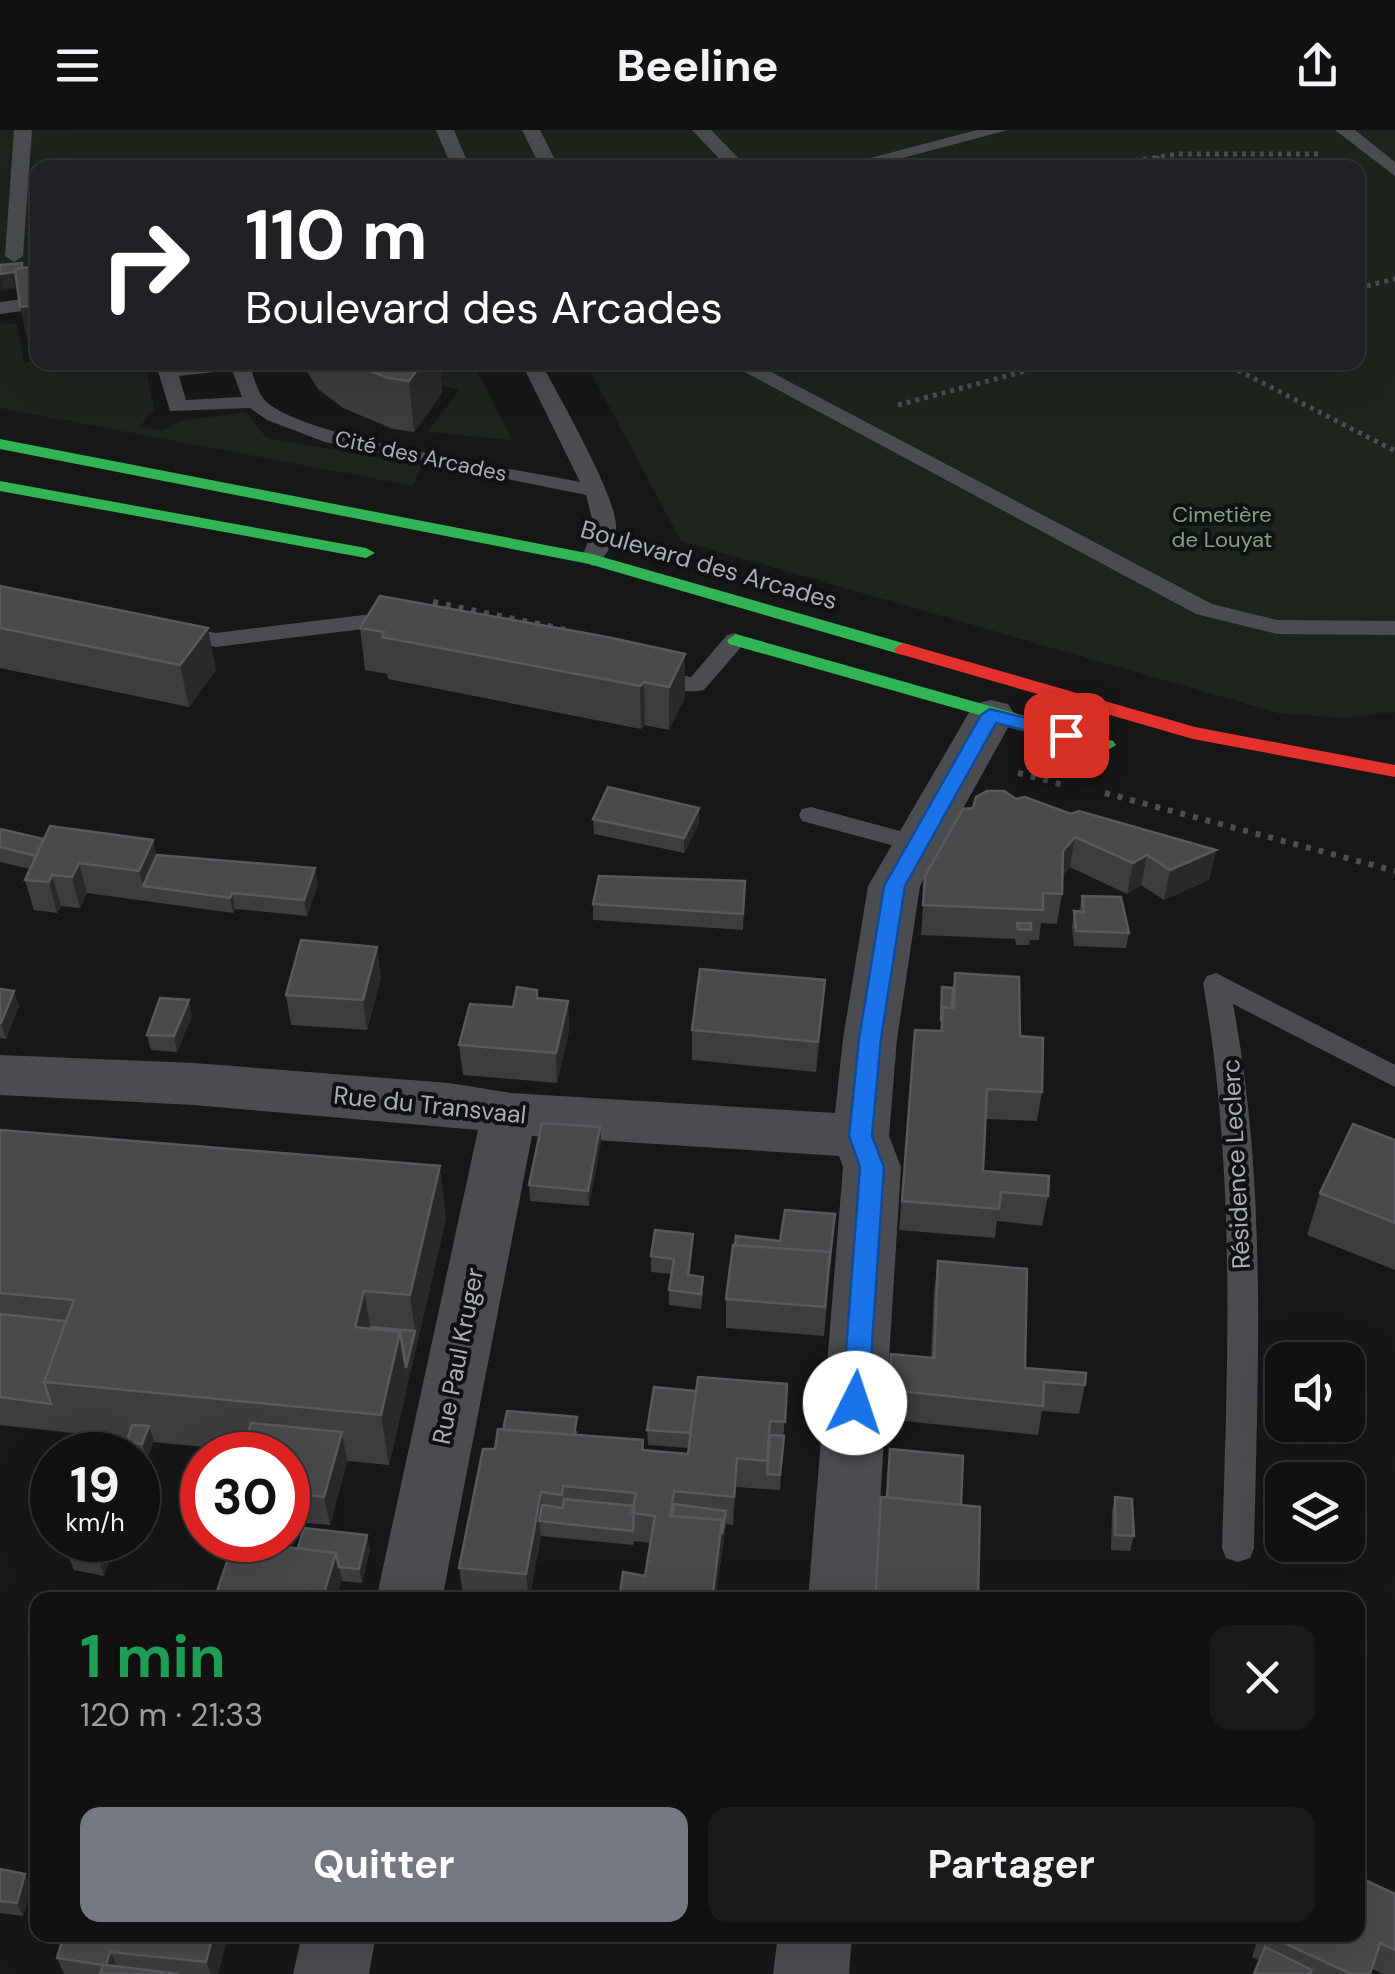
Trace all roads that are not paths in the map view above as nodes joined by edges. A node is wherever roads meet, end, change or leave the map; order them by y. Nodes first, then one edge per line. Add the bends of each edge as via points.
1 (22, 130) edge
2 (445, 130) edge
3 (531, 130) edge
4 (701, 130) edge
5 (999, 130) edge
6 (1344, 130) edge
7 (457, 160) edge
8 (546, 160) edge
9 (731, 160) edge
10 (874, 160) edge
11 (1395, 171) edge
12 (7, 257) edge
13 (30, 305) edge
14 (0, 308) edge
15 (534, 370) edge
16 (751, 370) edge
17 (254, 402) dead end
18 (0, 444) edge
19 (0, 486) edge
20 (595, 491) junction
21 (382, 556) dead end
22 (592, 559) junction
23 (417, 628) edge
24 (1395, 628) edge
25 (157, 629) edge
26 (726, 637) joint
27 (622, 670) edge
28 (990, 715) junction
29 (1123, 750) dead end
30 (1395, 770) edge
31 (811, 815) dead end
32 (917, 844) junction
33 (1395, 1077) edge
34 (1, 1078) edge
35 (512, 1114) junction
36 (860, 1136) junction
37 (1238, 1548) dead end
38 (411, 1592) edge
39 (842, 1592) edge
40 (338, 1942) edge
41 (815, 1942) edge
42 (331, 1974) edge
43 (811, 1974) edge

1 - 12 lane
2 - 7 lane
3 - 8 lane
4 - 9 lane
5 - 10 lane
6 - 11 lane
13 - 14 lane
15 - 20 lane
16 - 24 lane via 1204,609 1277,627
17 - 20 lane, Cité des Arcades via 332,438
18 - 22 main road, Boulevard des Arcades
19 - 21 main road
20 - 22 lane via 605,527
22 - 30 main road, Boulevard des Arcades via 1193,732
23 - 25 lane via 380,620 216,640
26 - 27 lane via 696,685
26 - 28 main road
28 - 29 main road
28 - 32 street
31 - 32 lane
32 - 36 street via 894,886
33 - 37 lane, Résidence Leclerc via 1216,983 1233,1062 1244,1231
34 - 35 street, Rue du Transvaal via 194,1084
35 - 36 street, Rue du Transvaal
35 - 38 street, Rue Paul Kruger via 498,1155
36 - 39 street via 872,1167
40 - 42 street
41 - 43 street

